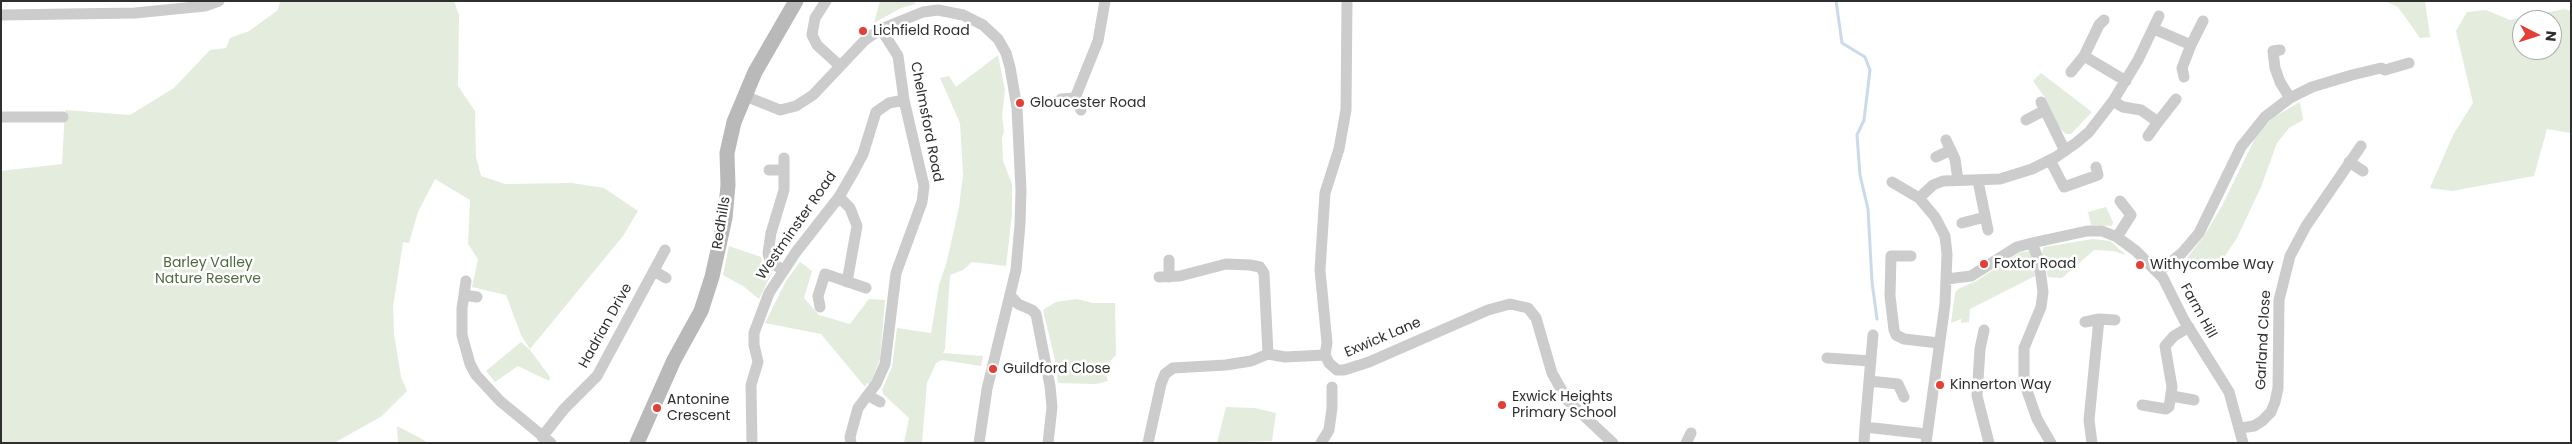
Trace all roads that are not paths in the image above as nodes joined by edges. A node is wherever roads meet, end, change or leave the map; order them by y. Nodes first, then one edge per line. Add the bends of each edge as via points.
1 (219, 1) edge
2 (796, 1) edge
3 (826, 1) edge
4 (1105, 1) edge
5 (1347, 1) edge
6 (954, 6) edge
7 (1, 15) edge
8 (2159, 16) dead end
9 (2104, 20) dead end
10 (2203, 21) dead end
11 (881, 29) junction
12 (2154, 29) junction
13 (2191, 45) junction
14 (2261, 50) dead end
15 (2084, 56) junction
16 (2409, 62) dead end
17 (840, 66) junction
18 (2071, 72) dead end
19 (2184, 77) dead end
20 (2126, 81) junction
21 (746, 96) junction
22 (1075, 98) junction
23 (2290, 98) junction
24 (1061, 99) dead end
25 (2176, 99) dead end
26 (904, 100) junction
27 (2113, 101) junction
28 (1081, 110) dead end
29 (1, 116) edge
30 (63, 117) dead end
31 (2026, 120) dead end
32 (2158, 122) junction
33 (2148, 136) dead end
34 (2361, 146) dead end
35 (2065, 151) junction
36 (1936, 157) dead end
37 (784, 158) dead end
38 (2050, 160) junction
39 (2349, 162) junction
40 (769, 170) dead end
41 (783, 170) junction
42 (2363, 171) dead end
43 (2099, 176) dead end
44 (1958, 180) junction
45 (1978, 181) junction
46 (1892, 182) dead end
47 (839, 197) junction
48 (1919, 198) junction
49 (2120, 201) dead end
50 (1984, 217) junction
51 (1962, 224) dead end
52 (1988, 230) dead end
53 (2117, 237) junction
54 (2032, 243) junction
55 (665, 250) dead end
56 (1911, 256) dead end
57 (1168, 260) dead end
58 (654, 271) junction
59 (783, 271) junction
60 (2158, 272) junction
61 (666, 278) dead end
62 (1947, 279) junction
63 (466, 281) dead end
64 (847, 282) junction
65 (866, 288) dead end
66 (464, 295) junction
67 (477, 296) dead end
68 (1011, 296) junction
69 (820, 307) dead end
70 (2099, 319) junction
71 (2115, 320) dead end
72 (2085, 322) dead end
73 (2189, 327) junction
74 (1984, 330) dead end
75 (1873, 335) dead end
76 (1939, 343) junction
77 (1268, 354) junction
78 (1325, 355) junction
79 (1827, 358) dead end
80 (1871, 361) junction
81 (1869, 381) junction
82 (1332, 386) dead end
83 (869, 396) junction
84 (2172, 396) junction
85 (1904, 397) dead end
86 (2194, 400) dead end
87 (880, 402) dead end
88 (2142, 405) dead end
89 (1864, 427) junction
90 (2241, 428) junction
91 (1926, 438) edge
92 (546, 440) edge
93 (637, 443) edge
94 (752, 443) edge
95 (851, 443) edge
96 (979, 443) edge
97 (1048, 443) edge
98 (1148, 443) edge
99 (1321, 443) edge
100 (1613, 443) edge
101 (1864, 443) edge
102 (1989, 443) edge
103 (2051, 443) edge
104 (2092, 443) edge
105 (2243, 443) edge

1 - 7 street via 205,6 135,13
2 - 21 street, Redhills via 755,72
3 - 17 street via 815,18 812,35
4 - 22 street via 1098,41
5 - 78 street, Exwick Lane via 1346,110 1339,149 1326,186 1320,270
6 - 11 street via 923,12
6 - 68 street via 998,38 1010,67 1017,108 1020,166 1020,224
8 - 12 street
9 - 15 street
10 - 13 street
11 - 17 street
11 - 26 street, Chelmsford Road via 898,56
12 - 13 street
12 - 20 street
13 - 19 street via 2182,68
14 - 23 street via 2276,51 2280,82
15 - 18 street
15 - 20 street
16 - 23 street via 2385,70 2381,68 2346,76
17 - 21 street via 813,95 796,106 780,110
20 - 27 street
21 - 93 street, Redhills via 730,139 724,218 707,292
22 - 24 street
22 - 28 street
23 - 60 street via 2255,127 2242,146 2199,233 2182,253
25 - 32 street
26 - 47 street, Westminster Road via 889,102 876,112 863,154
26 - 83 street, Chelmsford Road via 923,175 922,202 896,273 885,364
27 - 32 street via 2123,107 2141,110
27 - 35 street via 2089,132
29 - 30 street
31 - 35 street via 2043,106
32 - 33 street
34 - 39 street, Garland Close
35 - 38 street
36 - 44 street via 1949,145
37 - 41 street
38 - 43 street via 2065,192
38 - 45 street via 2013,176
39 - 42 street
39 - 90 street, Garland Close via 2306,226 2286,265 2279,300 2278,388 2271,412 2254,426
40 - 41 street
41 - 59 street via 784,190 768,253 770,260
44 - 45 street
44 - 48 street via 1933,184
45 - 50 street
46 - 48 street
47 - 59 street, Westminster Road
47 - 64 street via 850,208 857,226
48 - 62 street via 1945,236
49 - 53 street via 2136,212
50 - 51 street
50 - 52 street
53 - 54 street, Farm Hill via 2102,231 2087,231
53 - 60 street, Farm Hill
54 - 62 street, Farm Hill via 2017,247 1971,276
54 - 103 street via 2039,261 2043,292 2041,306 2024,348 2023,370 2031,406
55 - 58 street, Hadrian Drive
56 - 76 street via 1891,256 1890,296 1894,330 1899,337
57 - 77 street via 1164,277 1190,274 1217,265 1260,268 1264,274
58 - 61 street
58 - 92 street, Hadrian Drive via 597,376 564,409
59 - 94 street, Westminster Road via 769,292 757,322 754,345 764,362 751,385
60 - 73 street, Farm Hill
62 - 76 street
63 - 66 street
64 - 65 street
64 - 69 street via 824,274 818,296
66 - 67 street
66 - 92 street via 462,335 470,364 500,401
68 - 96 street via 986,389
68 - 97 street via 1018,304 1032,310 1038,322 1050,386
70 - 71 street
70 - 72 street
70 - 104 street via 2089,420
73 - 84 street via 2164,346
73 - 90 street, Farm Hill via 2229,392
74 - 102 street via 1977,396
75 - 80 street
76 - 91 street
77 - 78 street via 1285,357
77 - 98 street via 1226,365 1171,369 1161,384
78 - 100 street, Exwick Lane via 1332,368 1344,370 1493,308 1510,304 1528,308 1536,318 1552,373 1567,400 1605,432
79 - 80 street
80 - 81 street
81 - 85 street via 1898,384
81 - 89 street
82 - 99 street via 1329,430
83 - 87 street
83 - 95 street, Chelmsford Road via 858,408
84 - 86 street
84 - 88 street via 2170,407 2166,409
89 - 91 street
89 - 101 street
90 - 105 street, Farm Hill

